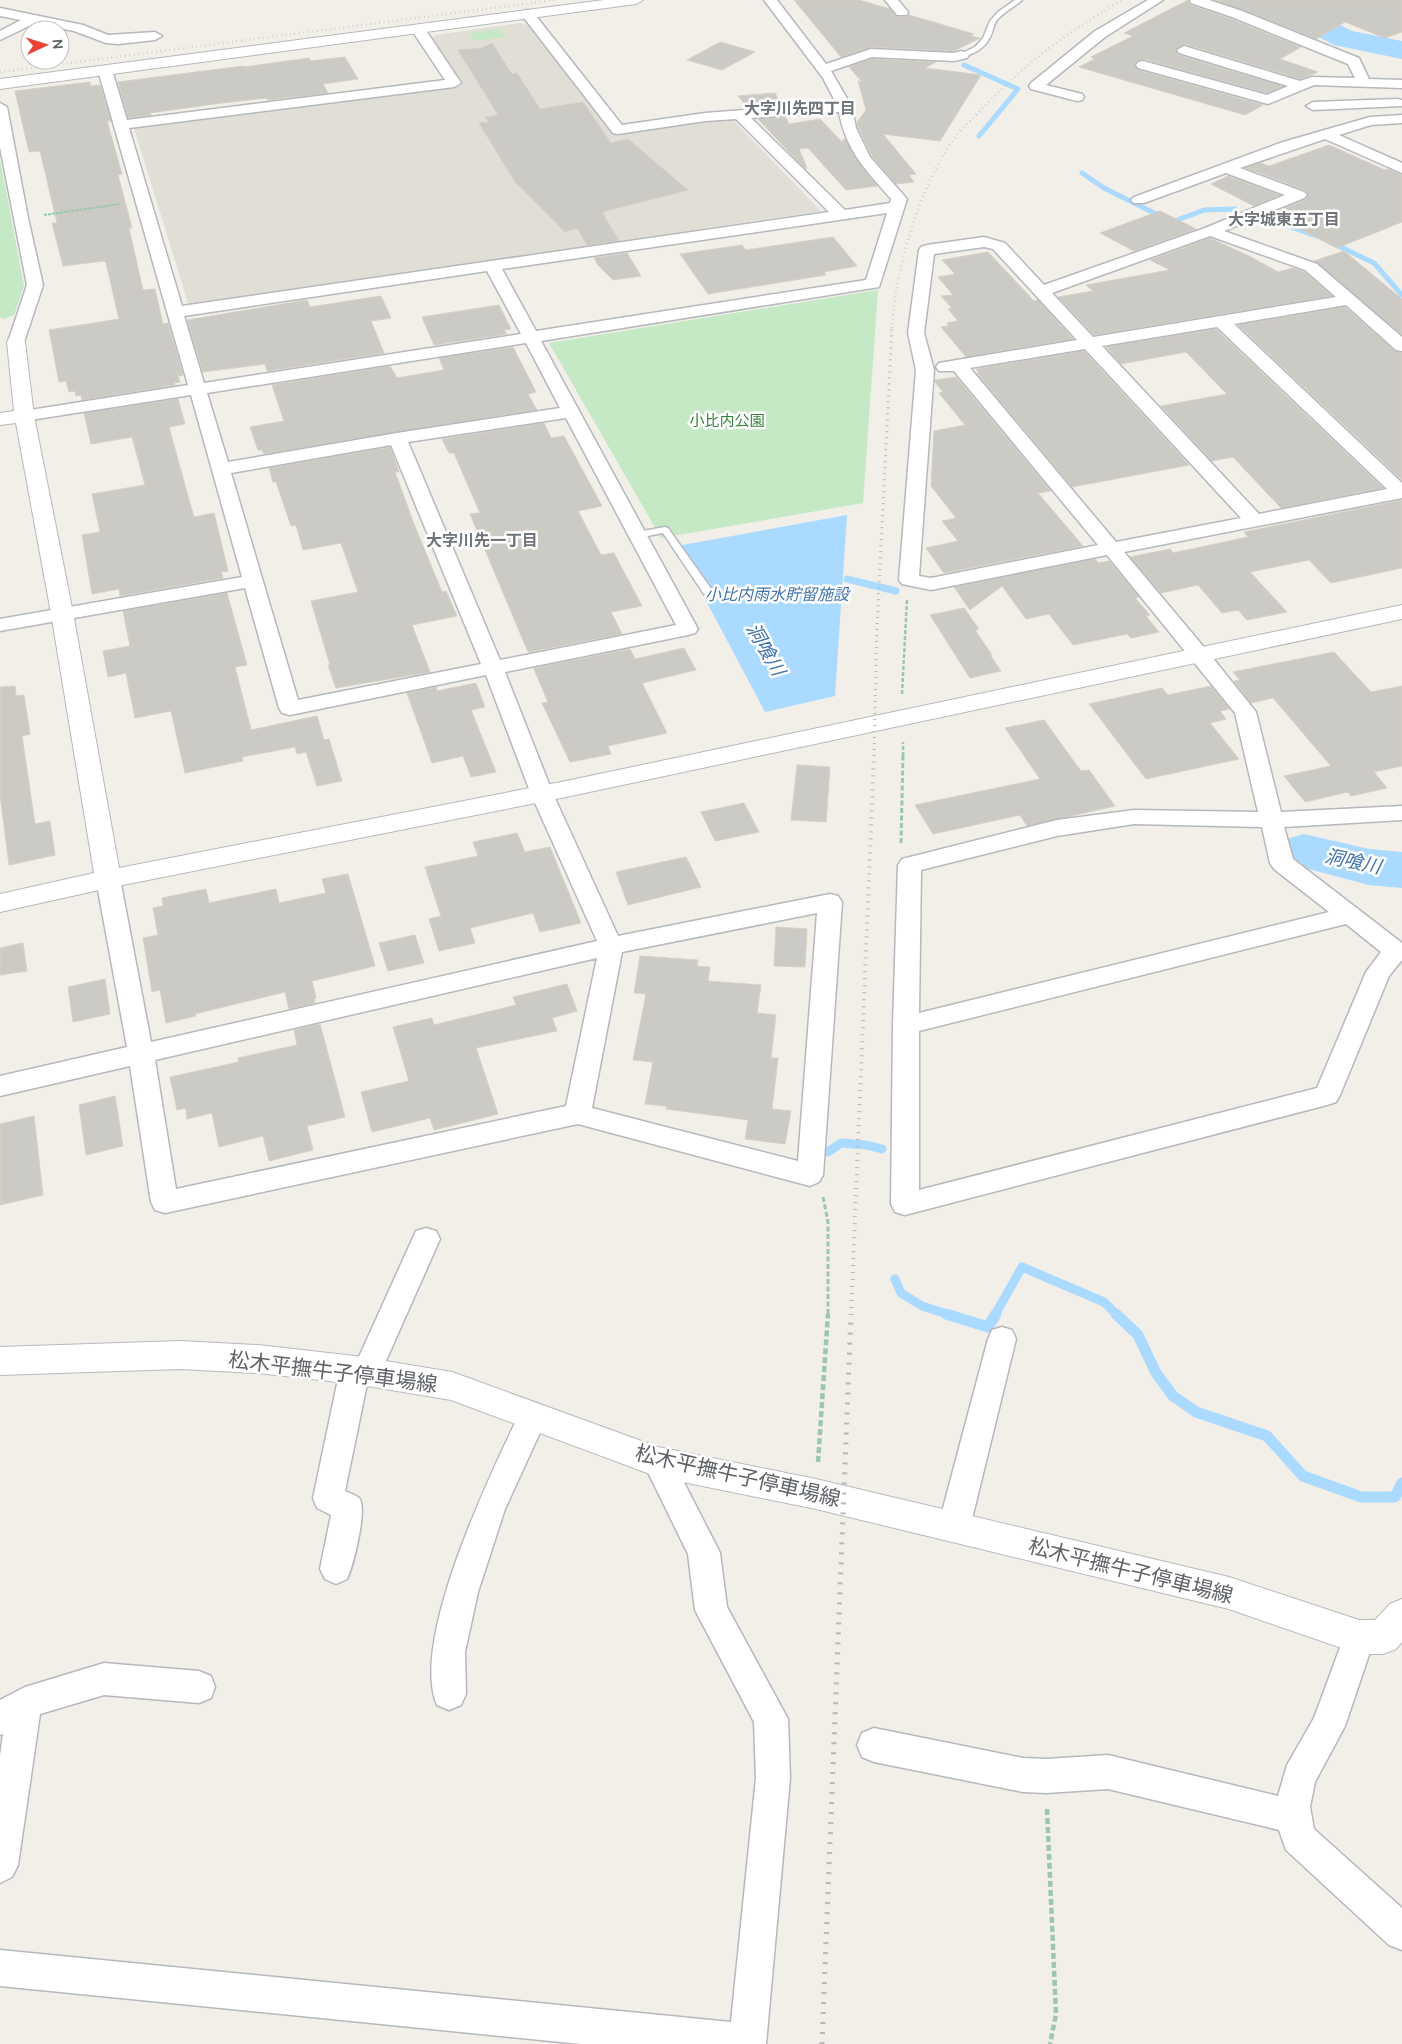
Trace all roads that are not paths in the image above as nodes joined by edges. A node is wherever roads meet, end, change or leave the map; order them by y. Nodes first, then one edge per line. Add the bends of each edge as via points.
1 (636, 0) edge
2 (770, 0) edge
3 (891, 0) edge
4 (1019, 0) edge
5 (1157, 0) edge
6 (1196, 0) edge
7 (0, 12) edge
8 (902, 12) dead end
9 (527, 14) junction
10 (33, 19) junction
11 (418, 29) junction
12 (0, 36) edge
13 (155, 36) dead end
14 (1184, 50) dead end
15 (962, 55) joint
16 (1143, 65) dead end
17 (823, 69) junction
18 (105, 70) junction
19 (1364, 83) junction
20 (0, 84) edge
21 (1402, 84) edge
22 (1302, 86) junction
23 (1077, 97) dead end
24 (1402, 103) edge
25 (0, 106) edge
26 (1313, 106) dead end
27 (845, 107) junction
28 (739, 114) junction
29 (1402, 120) edge
30 (121, 125) junction
31 (1326, 134) junction
32 (1226, 168) junction
33 (1402, 169) edge
34 (1139, 200) dead end
35 (897, 208) junction
36 (840, 215) junction
37 (1210, 232) junction
38 (492, 266) junction
39 (1041, 291) junction
40 (1350, 300) junction
41 (175, 312) junction
42 (1221, 322) junction
43 (11, 336) joint
44 (530, 337) junction
45 (1089, 343) junction
46 (1402, 346) edge
47 (958, 365) junction
48 (925, 370) junction
49 (198, 389) junction
50 (571, 412) junction
51 (24, 416) junction
52 (0, 419) edge
53 (397, 438) junction
54 (221, 469) junction
55 (1401, 492) edge
56 (1255, 521) junction
57 (637, 535) junction
58 (1112, 549) junction
59 (252, 581) junction
60 (708, 592) dead end
61 (1402, 612) edge
62 (62, 613) junction
63 (0, 625) edge
64 (1201, 656) junction
65 (493, 667) junction
66 (542, 794) junction
67 (1402, 813) edge
68 (1272, 820) junction
69 (108, 879) junction
70 (0, 903) edge
71 (1350, 915) junction
72 (611, 946) junction
73 (906, 1024) junction
74 (141, 1054) junction
75 (0, 1086) edge
76 (578, 1114) junction
77 (426, 1239) dead end
78 (1002, 1339) dead end
79 (0, 1362) edge
80 (362, 1371) junction
81 (533, 1415) junction
82 (658, 1462) junction
83 (954, 1527) junction
84 (336, 1569) dead end
85 (1402, 1616) edge
86 (1358, 1637) junction
87 (199, 1688) dead end
88 (449, 1694) dead end
89 (12, 1711) edge
90 (874, 1745) dead end
91 (1295, 1818) junction
92 (0, 1865) edge
93 (1402, 1932) edge
94 (0, 1968) edge
95 (747, 2043) edge

1 - 9 street
2 - 17 street
3 - 8 street
4 - 15 lane via 1000,12 977,48
5 - 23 street via 1100,34 1036,86
6 - 19 street via 1354,61
7 - 10 street
9 - 11 street
9 - 28 street via 618,130
10 - 12 street
10 - 13 street via 78,28 106,39
11 - 18 street
11 - 30 street via 454,83
14 - 22 street
15 - 17 street via 871,52
16 - 22 street via 1268,100
17 - 27 street
18 - 20 street
18 - 30 street
19 - 21 street
19 - 22 street via 1312,82
24 - 26 street
25 - 43 street via 34,285
27 - 28 street
27 - 35 street via 849,128 863,158 899,199
28 - 36 street
29 - 31 street via 1370,121
30 - 41 street
31 - 32 street
31 - 33 street
32 - 34 street
32 - 37 street via 1299,195
35 - 36 street
35 - 44 street via 873,284
36 - 38 street
37 - 39 street
37 - 40 street via 1311,267
38 - 41 street
38 - 44 street
39 - 45 street
39 - 48 street via 999,246 984,242 927,250 916,333
40 - 42 street
40 - 46 street
41 - 49 street
42 - 45 street
42 - 55 street
43 - 51 street
44 - 49 street
44 - 50 street
45 - 47 street
45 - 56 street
47 - 48 street
47 - 58 street
48 - 58 street via 909,580 931,584
49 - 51 street
49 - 54 street
50 - 53 street
50 - 57 street
51 - 52 street
51 - 62 street
53 - 54 street
53 - 65 street
54 - 59 street
55 - 56 street
56 - 58 street
57 - 60 lane via 665,530
57 - 65 street via 688,629
58 - 64 street
59 - 62 street
59 - 65 street via 290,708
61 - 64 street
62 - 63 street
62 - 69 street
64 - 66 street
64 - 68 street via 1245,712
65 - 66 street
66 - 69 street
66 - 72 street
67 - 68 street
68 - 71 street via 1282,863
68 - 73 street via 1134,817 1057,828 910,865
69 - 70 street
69 - 74 street
71 - 73 street
71 - 73 street via 1396,951 1378,972 1327,1095 905,1204
72 - 74 street
72 - 76 street
72 - 76 street via 830,902 810,1175
74 - 75 street
74 - 76 street via 165,1202
77 - 80 street
78 - 83 street
79 - 80 street, 松木平撫牛子停車場線 via 180,1355 258,1359
80 - 81 street, 松木平撫牛子停車場線 via 452,1386
80 - 84 street via 328,1498 348,1508
81 - 82 street, 松木平撫牛子停車場線
81 - 88 street via 490,1509 462,1592 449,1652
82 - 83 street, 松木平撫牛子停車場線 via 816,1494
82 - 95 street via 704,1553 711,1610 771,1719 773,1778
83 - 86 street, 松木平撫牛子停車場線 via 1229,1593
85 - 86 street, 松木平撫牛子停車場線 via 1383,1636
86 - 91 street via 1328,1726 1299,1777 1293,1807
87 - 89 street via 104,1679
89 - 92 street
90 - 91 street via 1023,1775 1108,1772
91 - 93 street via 1298,1838
94 - 95 street

